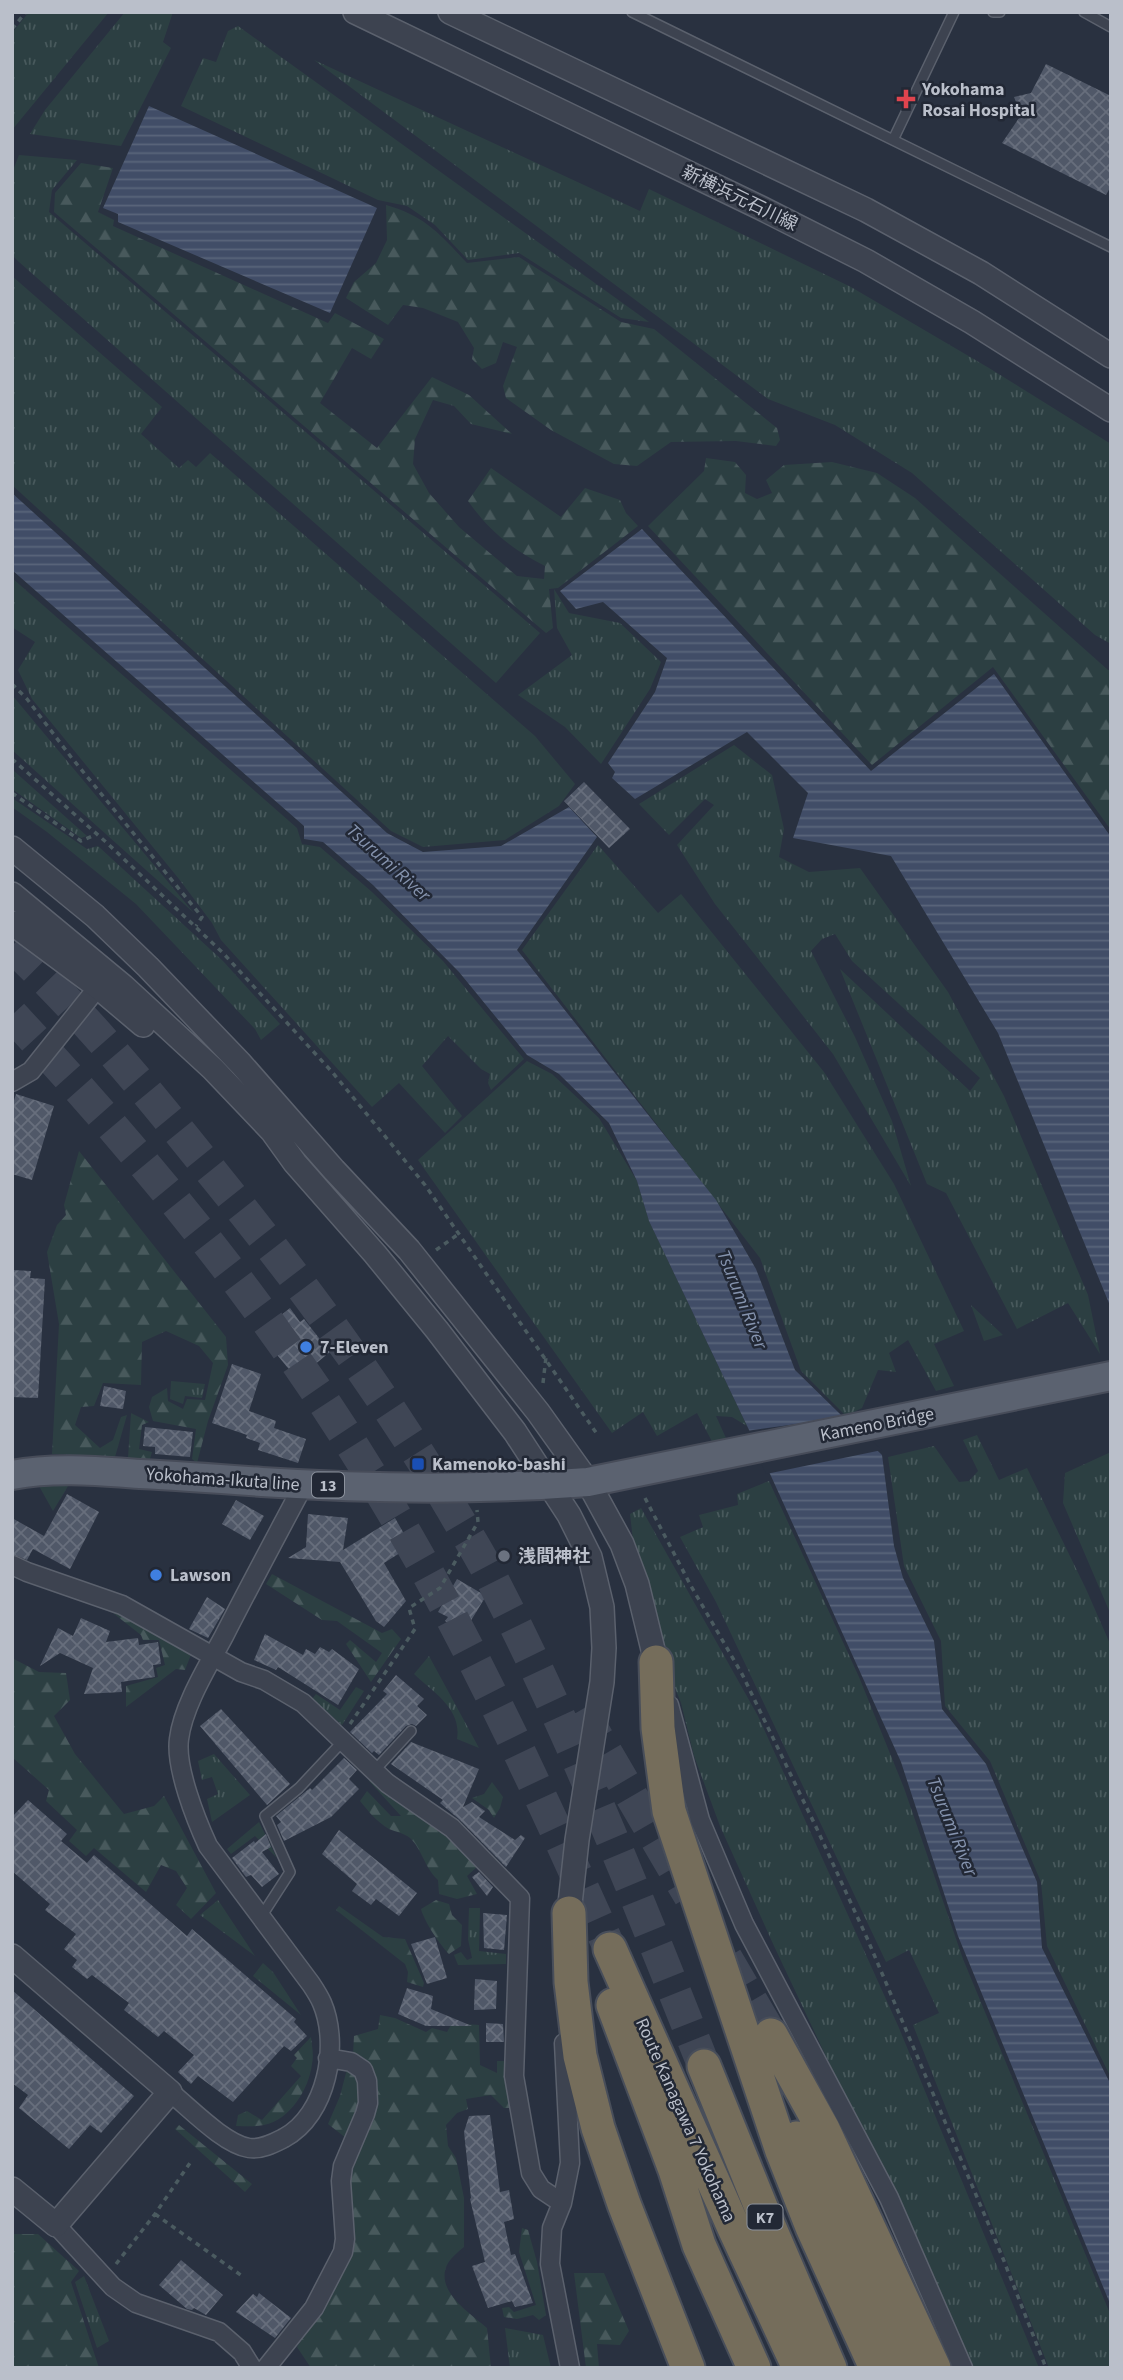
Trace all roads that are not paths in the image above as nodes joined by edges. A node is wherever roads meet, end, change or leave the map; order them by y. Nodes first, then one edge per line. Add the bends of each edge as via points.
1 (355, 12) edge
2 (450, 12) edge
3 (632, 12) edge
4 (954, 12) edge
5 (993, 12) edge
6 (1000, 12) edge
7 (1084, 12) edge
8 (1111, 27) edge
9 (893, 140) junction
10 (1111, 247) edge
11 (1111, 356) edge
12 (1111, 410) edge
13 (12, 848) edge
14 (12, 876) edge
15 (12, 894) edge
16 (12, 923) edge
17 (98, 987) junction
18 (12, 1082) edge
19 (295, 1163) junction
20 (334, 1170) junction
21 (1111, 1376) edge
22 (642, 1470) joint
23 (12, 1475) edge
24 (588, 1482) junction
25 (304, 1485) junction
26 (551, 1485) junction
27 (12, 1565) edge
28 (214, 1655) junction
29 (656, 1662) junction
30 (411, 1731) dead end
31 (343, 1739) junction
32 (375, 1770) junction
33 (569, 1913) junction
34 (261, 1917) junction
35 (12, 1956) edge
36 (732, 2003) junction
37 (771, 2035) tunnel mouth
38 (328, 2058) junction
39 (704, 2066) tunnel mouth
40 (170, 2092) junction
41 (598, 2128) junction
42 (12, 2189) edge
43 (562, 2203) junction
44 (56, 2225) junction
45 (252, 2368) edge
46 (266, 2368) edge
47 (570, 2368) edge
48 (688, 2368) edge
49 (707, 2368) edge
50 (754, 2368) edge
51 (799, 2368) edge
52 (830, 2368) edge
53 (876, 2368) edge
54 (909, 2368) edge
55 (934, 2368) edge
56 (963, 2368) edge

1 - 12 street, 新横浜元石川線 via 866,261
2 - 11 street via 866,210 981,274
3 - 9 lane
4 - 9 lane
5 - 6 lane
7 - 8 lane
9 - 10 lane
13 - 20 street via 148,967
14 - 20 street via 130,975
15 - 19 street via 123,986 213,1069 272,1131
16 - 17 street
17 - 18 street via 31,1071
17 - 19 street
19 - 26 street via 437,1330
20 - 24 street via 409,1250
21 - 22 main road, Kameno Bridge / 13
22 - 24 main road, Yokohama-Ikuta line / 13
23 - 25 main road, Yokohama-Ikuta line / 13 via 83,1470
24 - 26 main road, Yokohama-Ikuta line / 13
24 - 29 street via 630,1564
25 - 26 main road, Yokohama-Ikuta line / 13
25 - 28 street
26 - 33 street via 590,1557 603,1621 602,1682
27 - 28 street via 122,1605
28 - 31 street via 303,1703
28 - 34 street via 183,1721 178,1741 182,1770 208,1846
29 - 36 highway via 658,1728 669,1811
29 - 56 street via 700,1820 744,1924 889,2198
30 - 32 lane
31 - 32 street
31 - 34 lane via 299,1788 265,1816 289,1872
32 - 43 street via 452,1828 520,1898 514,2076 531,2173 541,2189
33 - 41 highway via 580,2056
33 - 43 street via 562,1988 570,2163
34 - 38 street via 323,2004
35 - 40 street
36 - 53 highway via 797,2189
36 - 54 highway
37 - 55 highway via 829,2141
38 - 40 street via 323,2089 312,2113 300,2127 270,2145 251,2149 235,2144
38 - 46 street via 351,2062 363,2070 368,2081 365,2114 343,2165 343,2252 314,2308
39 - 52 highway, Route Kanagawa 7 Yokohama / K7
40 - 44 street
41 - 48 highway
41 - 49 highway
42 - 44 street
43 - 47 street via 552,2228 551,2264
44 - 45 street via 113,2287 136,2304 219,2332
50 - 51 highway, Route Kanagawa 7 Yokohama / K7 via 699,2245 641,2085 603,1952

